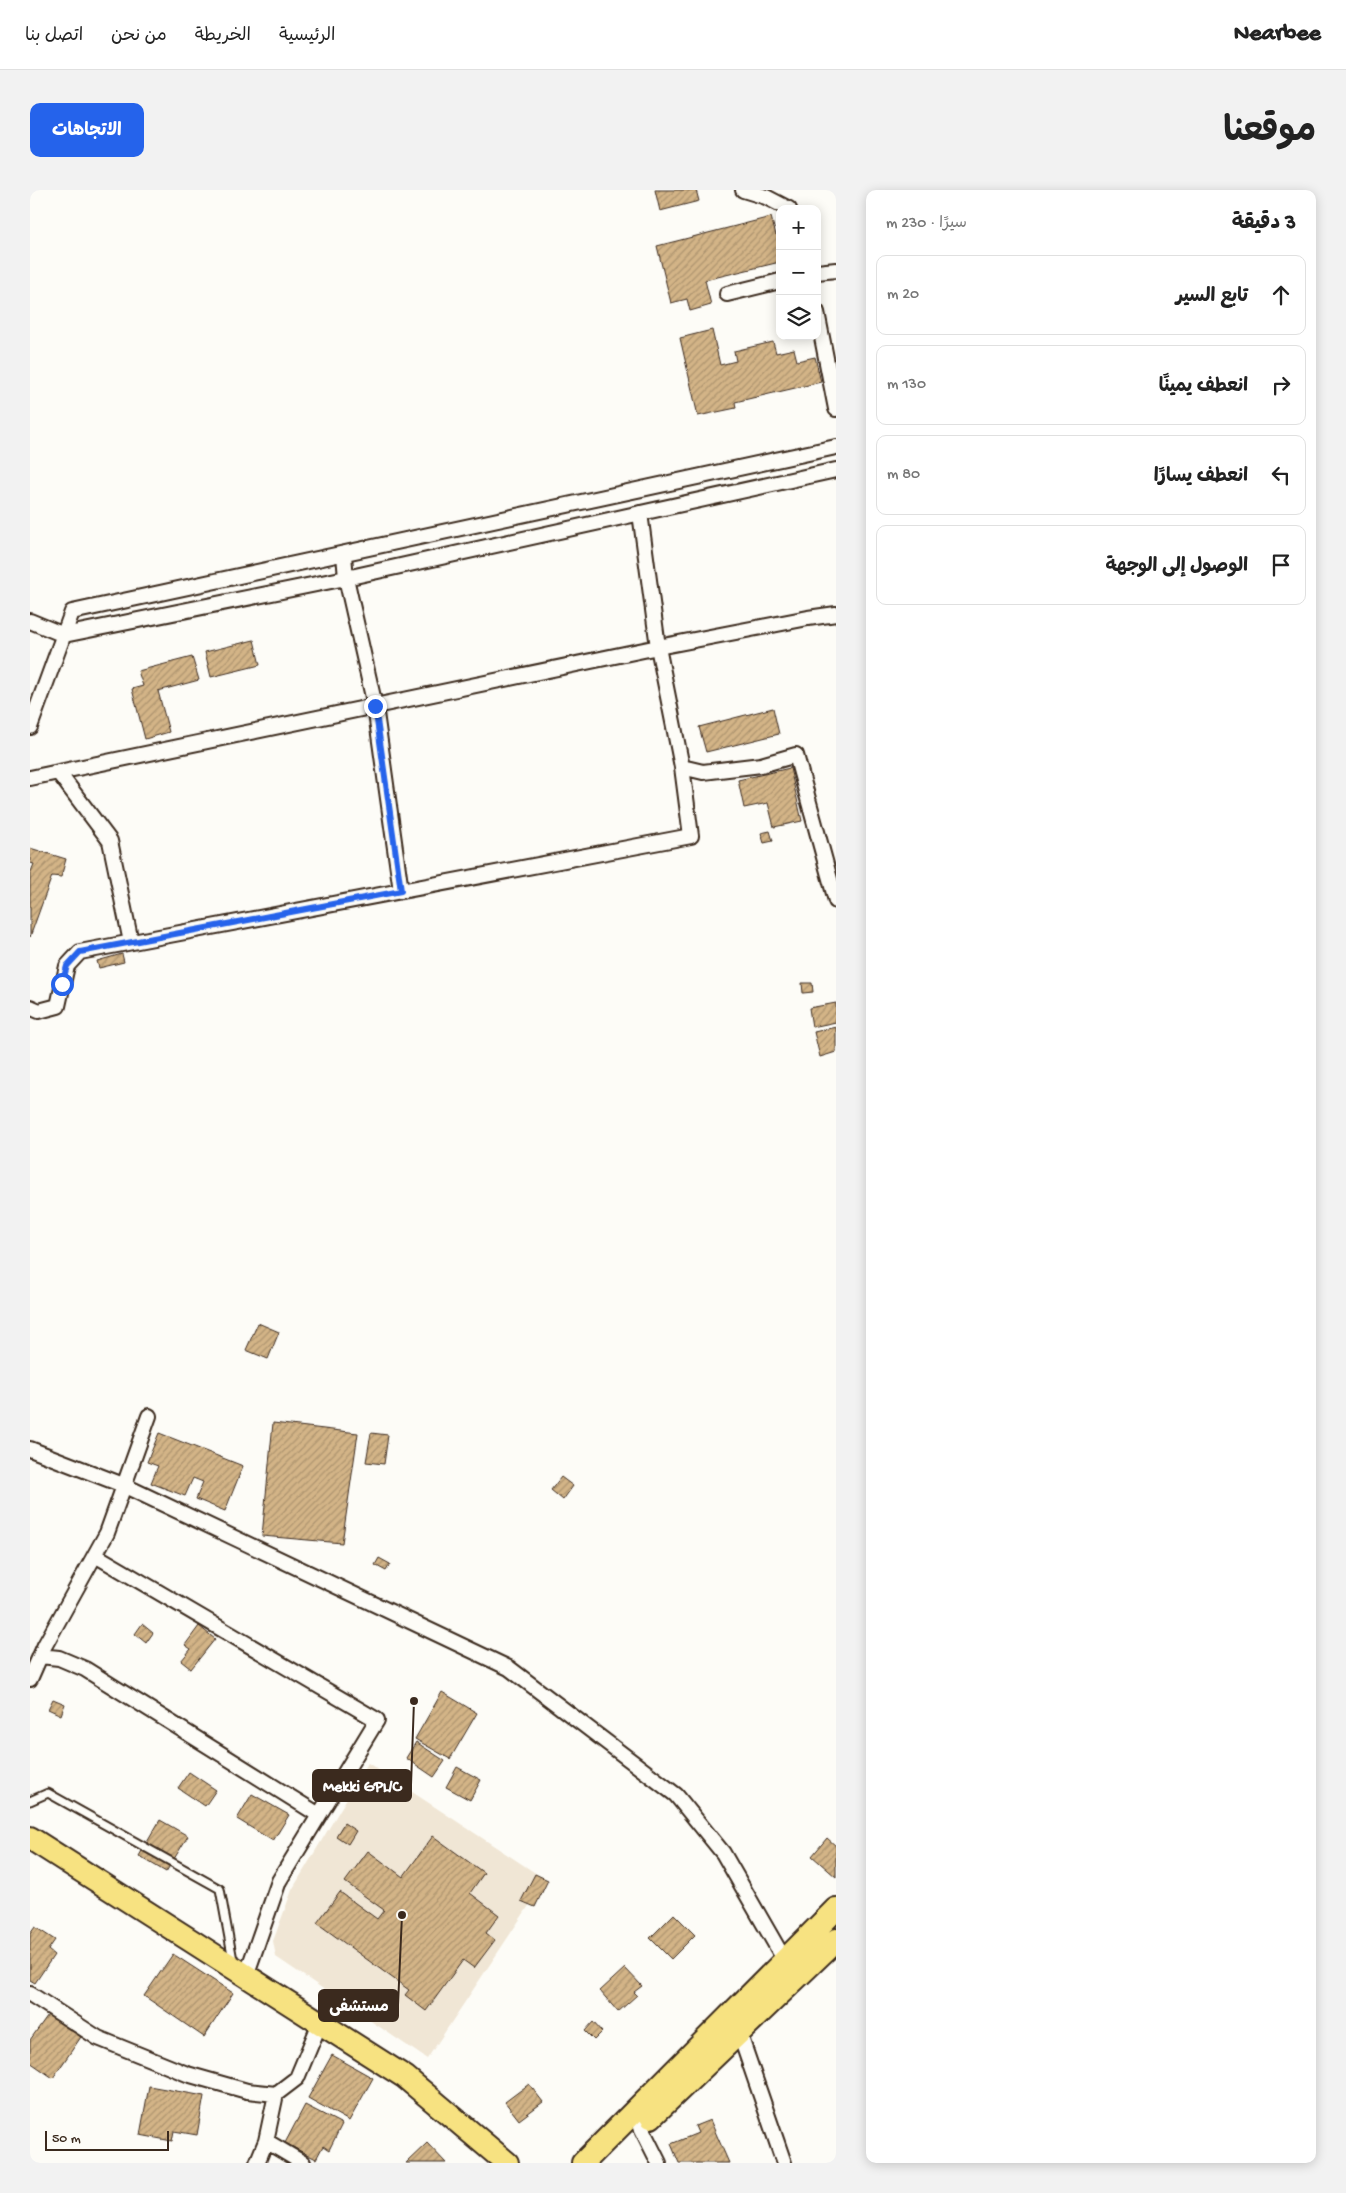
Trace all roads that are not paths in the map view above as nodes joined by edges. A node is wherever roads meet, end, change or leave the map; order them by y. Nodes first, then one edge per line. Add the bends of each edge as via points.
1 (743, 190) edge
2 (781, 205) edge
3 (836, 270) edge
4 (821, 272) edge
5 (776, 282) edge
6 (727, 294) dead end
7 (821, 332) edge
8 (836, 409) edge
9 (836, 447) edge
10 (836, 470) edge
11 (640, 513) junction
12 (344, 555) junction
13 (346, 578) junction
14 (836, 614) edge
15 (30, 621) edge
16 (64, 636) junction
17 (658, 647) junction
18 (375, 706) junction
19 (30, 727) edge
20 (682, 767) junction
21 (58, 772) junction
22 (30, 778) edge
23 (401, 891) junction
24 (836, 902) edge
25 (131, 942) junction
26 (30, 1007) edge
27 (149, 1416) dead end
28 (30, 1449) edge
29 (124, 1485) junction
30 (95, 1555) junction
31 (40, 1656) junction
32 (30, 1680) edge
33 (30, 1801) edge
34 (319, 1815) junction
35 (30, 1838) edge
36 (836, 1909) edge
37 (836, 1940) edge
38 (791, 1969) junction
39 (240, 1972) junction
40 (30, 1994) edge
41 (320, 2023) junction
42 (739, 2032) junction
43 (276, 2094) junction
44 (641, 2127) junction
45 (266, 2141) junction
46 (257, 2163) edge
47 (303, 2163) edge
48 (507, 2163) edge
49 (583, 2163) edge
50 (604, 2163) edge
51 (659, 2163) edge
52 (784, 2163) edge

1 - 2 street
3 - 4 street
5 - 6 street
7 - 8 street
9 - 12 street
10 - 11 street
11 - 13 street
11 - 17 street
12 - 13 street
12 - 16 street via 72,612
13 - 16 street
13 - 18 street
14 - 17 street
15 - 16 street
16 - 19 street
17 - 18 street
17 - 20 street
18 - 21 street
18 - 23 street
20 - 23 street via 691,836
20 - 24 street via 703,772 761,765 796,755
21 - 22 street
21 - 25 street via 110,841
23 - 25 street
25 - 26 street via 80,952 67,966 58,1006 39,1011
27 - 29 street
28 - 29 street
29 - 30 street via 107,1533
29 - 38 street via 509,1668 676,1795 723,1853
30 - 31 street
30 - 34 street via 377,1720
31 - 32 street
31 - 34 street via 59,1658 84,1669
33 - 39 lane via 48,1793 220,1889
34 - 39 street via 279,1881
35 - 39 main road
36 - 38 main road
37 - 38 main road
38 - 42 main road
38 - 49 main road
39 - 41 main road
40 - 43 street via 98,2038 188,2074 248,2091
41 - 43 street via 297,2078
41 - 48 main road via 405,2077
42 - 44 main road
42 - 52 street
43 - 45 street
44 - 50 main road
44 - 51 street
45 - 46 street
45 - 47 street

